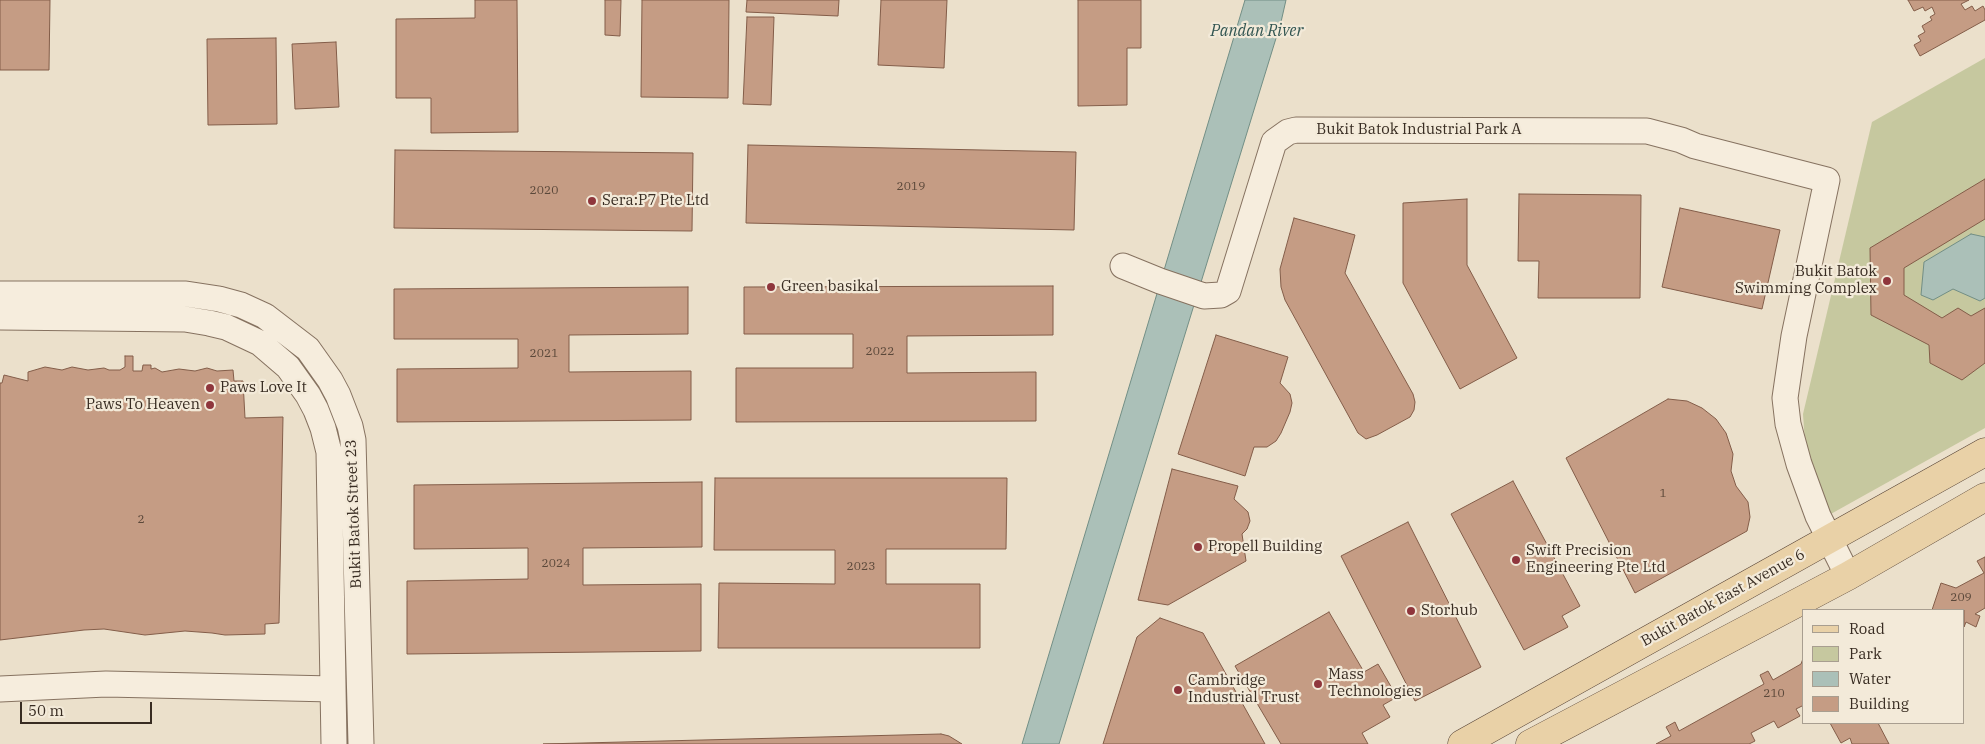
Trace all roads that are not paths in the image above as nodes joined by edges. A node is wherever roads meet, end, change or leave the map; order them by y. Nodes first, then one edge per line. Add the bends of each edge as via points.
1 (1123, 266) dead end
2 (0, 294) edge
3 (0, 317) edge
4 (1985, 452) edge
5 (1985, 497) edge
6 (1829, 539) junction
7 (1848, 576) junction
8 (0, 689) edge
9 (333, 689) junction
10 (334, 744) edge
11 (361, 744) edge
12 (1462, 744) edge
13 (1530, 744) edge

1 - 6 street, Bukit Batok Industrial Park A via 1204,296 1221,295 1230,287 1274,142 1296,130 1647,131 1828,180 1794,336 1786,398 1788,424 1799,464
2 - 11 street, Bukit Batok Street 23 via 186,294 219,299 265,316 308,349 338,396 353,440
3 - 9 street, Bukit Batok Street 23 via 209,322 260,343 288,366 316,410 329,452
4 - 6 main road, Bukit Batok East Avenue 6
5 - 7 main road
6 - 7 street
6 - 12 main road, Bukit Batok East Avenue 6
7 - 13 main road
8 - 9 street via 106,684
9 - 10 street, Bukit Batok Street 23

